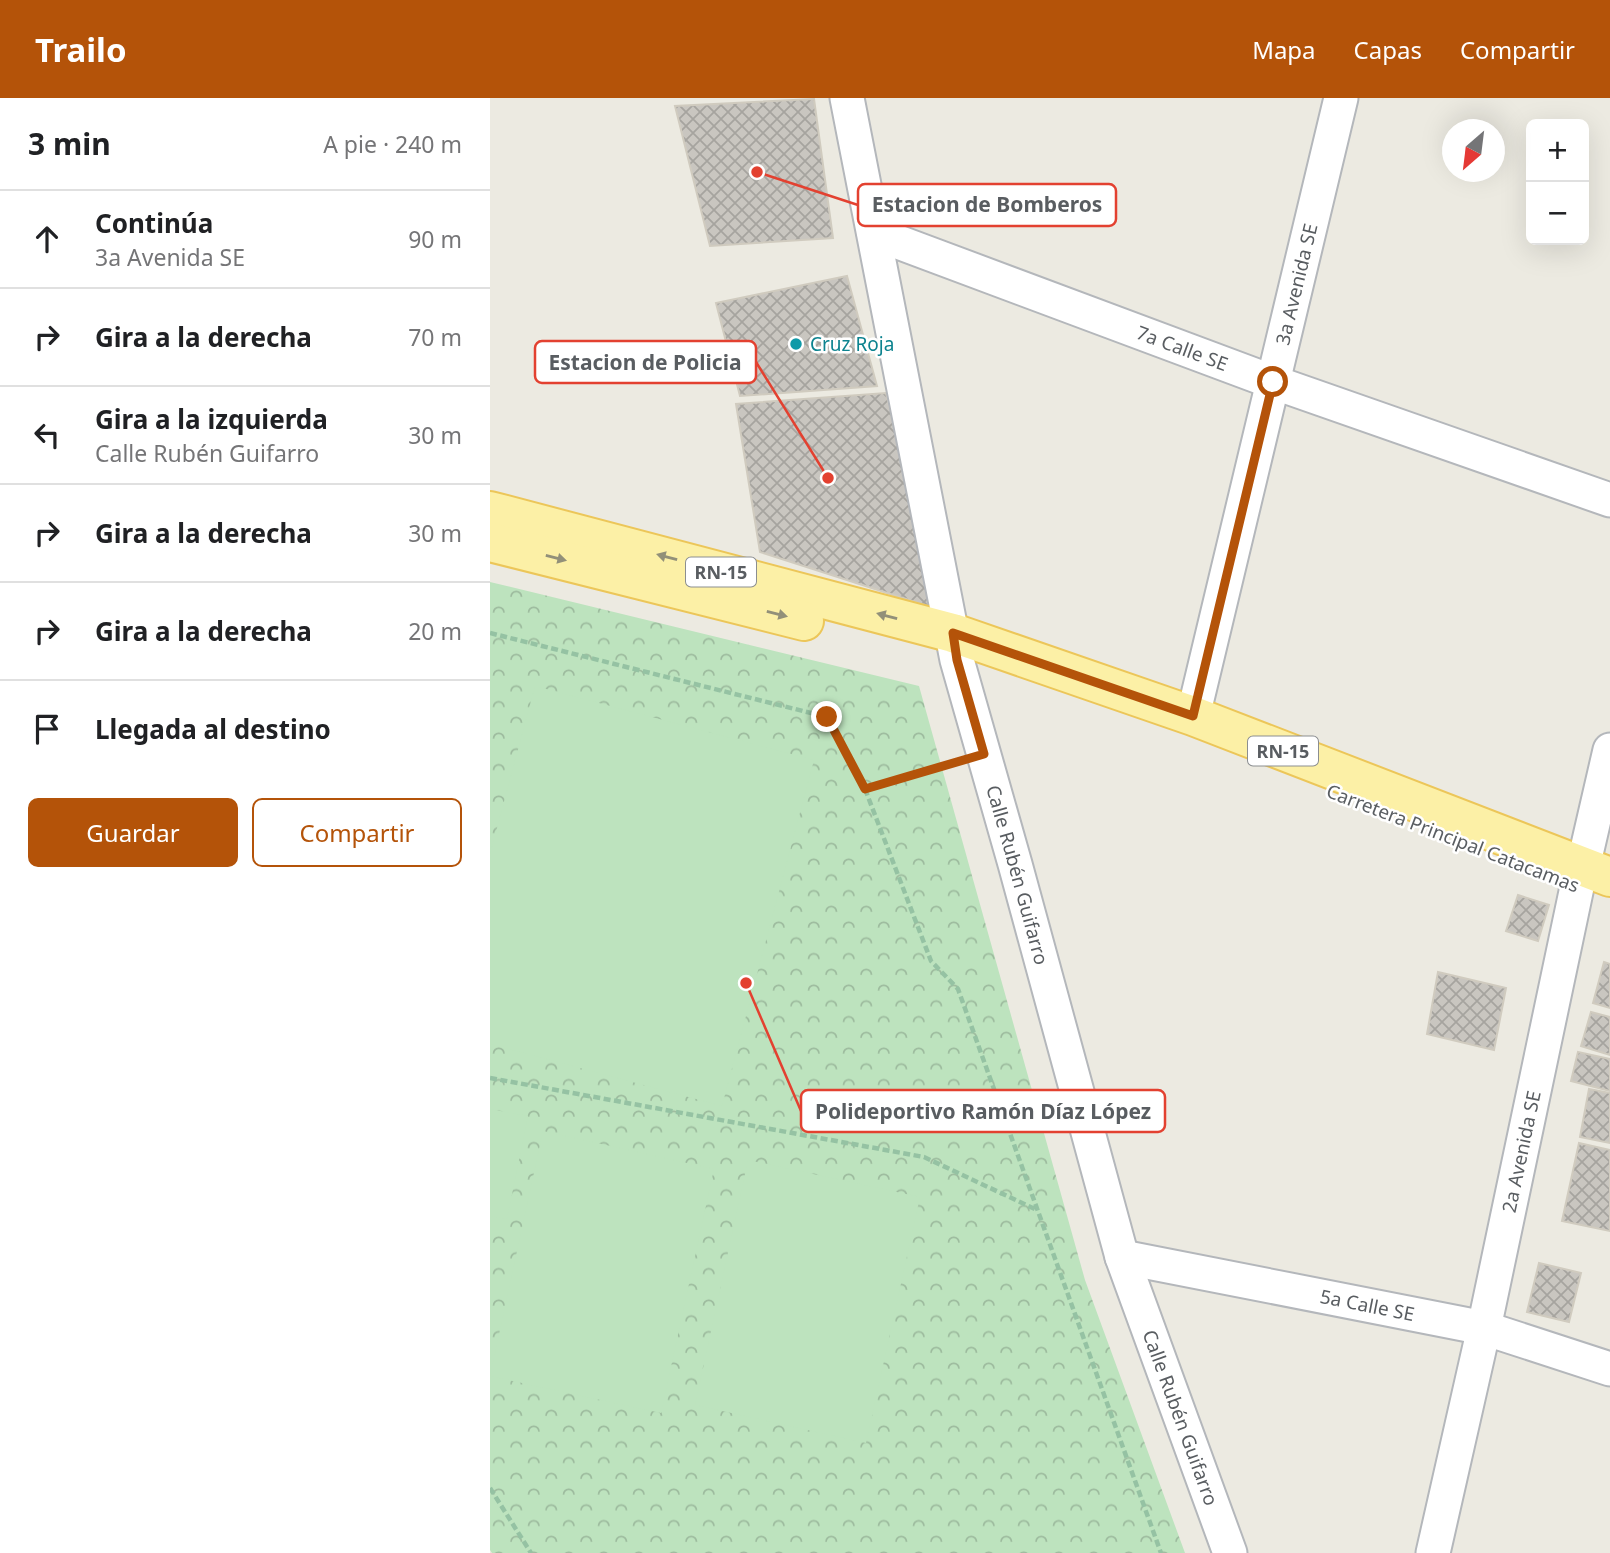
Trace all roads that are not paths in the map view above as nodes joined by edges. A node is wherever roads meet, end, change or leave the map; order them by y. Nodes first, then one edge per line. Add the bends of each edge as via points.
1 (847, 98) edge
2 (1341, 98) edge
3 (874, 233) junction
4 (1273, 382) junction
5 (1610, 500) edge
6 (490, 511) edge
7 (490, 542) edge
8 (955, 646) junction
9 (1193, 716) junction
10 (1610, 750) edge
11 (1595, 883) edge
12 (1122, 1257) junction
13 (1484, 1328) junction
14 (1610, 1368) edge
15 (1230, 1553) edge
16 (1433, 1553) edge

1 - 3 street, Calle Rubén Guifarro
2 - 4 street, 3a Avenida SE
3 - 4 street, 7a Calle SE
3 - 8 street, Calle Rubén Guifarro
4 - 5 street, 7a Calle SE
4 - 9 street, 3a Avenida SE
8 -> 6 main road, Carretera Principal Catacamas / RN-15
7 -> 8 main road, Carretera Principal Catacamas / RN-15
8 - 9 main road, Carretera Principal Catacamas / RN-15
8 - 11 main road, Carretera Principal Catacamas / RN-15
8 - 12 street, Calle Rubén Guifarro
9 - 11 main road, Carretera Principal Catacamas / RN-15
10 - 11 street, 2a Avenida SE
11 - 13 street, 2a Avenida SE
12 - 13 street, 5a Calle SE
12 - 15 street, Calle Rubén Guifarro
13 - 14 street, 5a Calle SE
13 - 16 street, 2a Avenida SE

